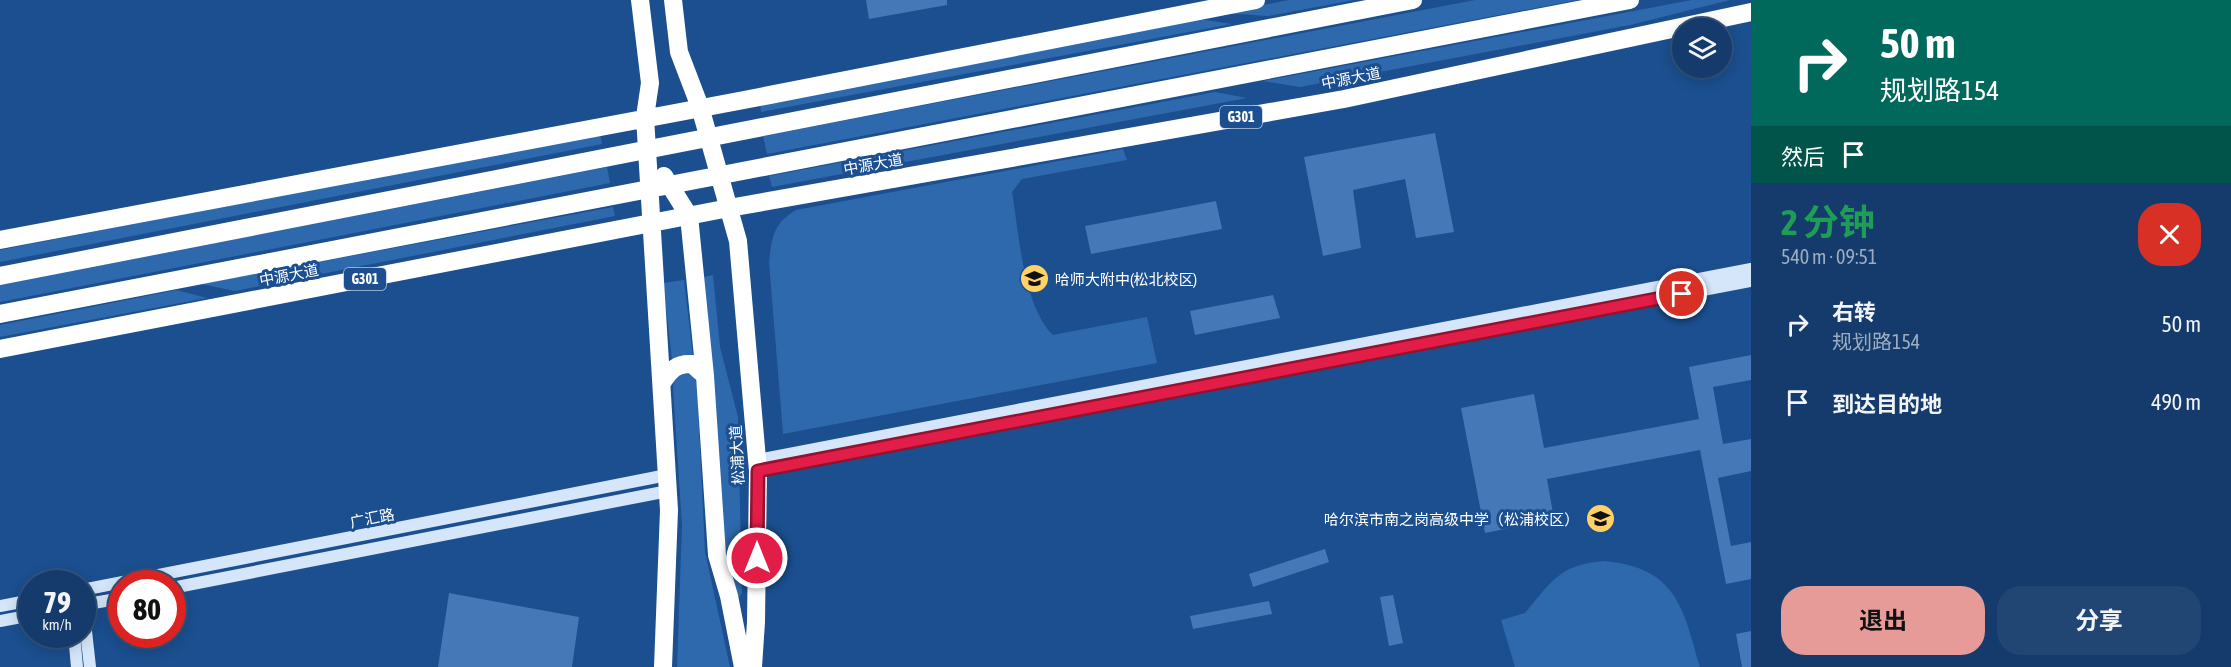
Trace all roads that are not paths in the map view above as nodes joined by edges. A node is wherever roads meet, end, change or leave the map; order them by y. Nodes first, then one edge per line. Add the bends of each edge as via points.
1 (640, 0) edge
2 (673, 0) edge
3 (1256, 0) edge
4 (1413, 0) edge
5 (1630, 0) edge
6 (1751, 12) edge
7 (700, 106) junction
8 (645, 117) junction
9 (710, 139) junction
10 (647, 151) junction
11 (720, 176) junction
12 (669, 185) junction
13 (650, 188) junction
14 (729, 208) junction
15 (689, 216) junction
16 (652, 223) junction
17 (0, 240) edge
18 (1751, 269) edge
19 (0, 276) edge
20 (1751, 281) edge
21 (0, 314) edge
22 (0, 349) edge
23 (705, 376) junction
24 (662, 383) junction
25 (757, 466) junction
26 (668, 483) junction
27 (186, 585) edge
28 (96, 587) edge
29 (18, 603) edge
30 (0, 606) edge
31 (18, 618) edge
32 (0, 621) edge
33 (75, 648) edge
34 (88, 648) edge
35 (77, 667) edge
36 (90, 667) edge
37 (663, 667) edge
38 (743, 667) edge
39 (753, 667) edge

1 - 8 highway via 650,83
2 - 7 highway, 松浦大道 via 679,52
3 - 7 highway
4 - 9 highway
5 - 11 highway, 中源大道
6 - 14 highway, 中源大道 / G301 via 1344,99
7 - 8 highway
7 - 9 highway, 松浦大道
8 - 10 highway
8 - 17 highway
9 - 10 highway
9 - 11 highway, 松浦大道
10 - 12 highway
10 - 13 highway
10 - 19 highway
11 - 12 highway, 中源大道
11 - 14 highway, 松浦大道
12 - 13 highway, 中源大道
12 - 15 highway
13 - 16 highway
13 - 21 highway, 中源大道
14 - 15 highway, 中源大道 / G301
14 - 25 highway, 松浦大道 via 738,241
15 - 16 highway, 中源大道 / G301
15 - 23 highway
16 - 22 highway, 中源大道 / G301
16 - 24 highway
18 - 25 street
20 - 25 street
23 - 24 highway via 692,364 680,365
23 - 38 highway via 717,555
24 - 26 highway
25 - 39 highway, 松浦大道
26 - 27 street, 广汇路
26 - 28 street, 广汇路
26 - 37 highway
29 - 30 street
31 - 32 street
33 - 35 street
34 - 36 street

